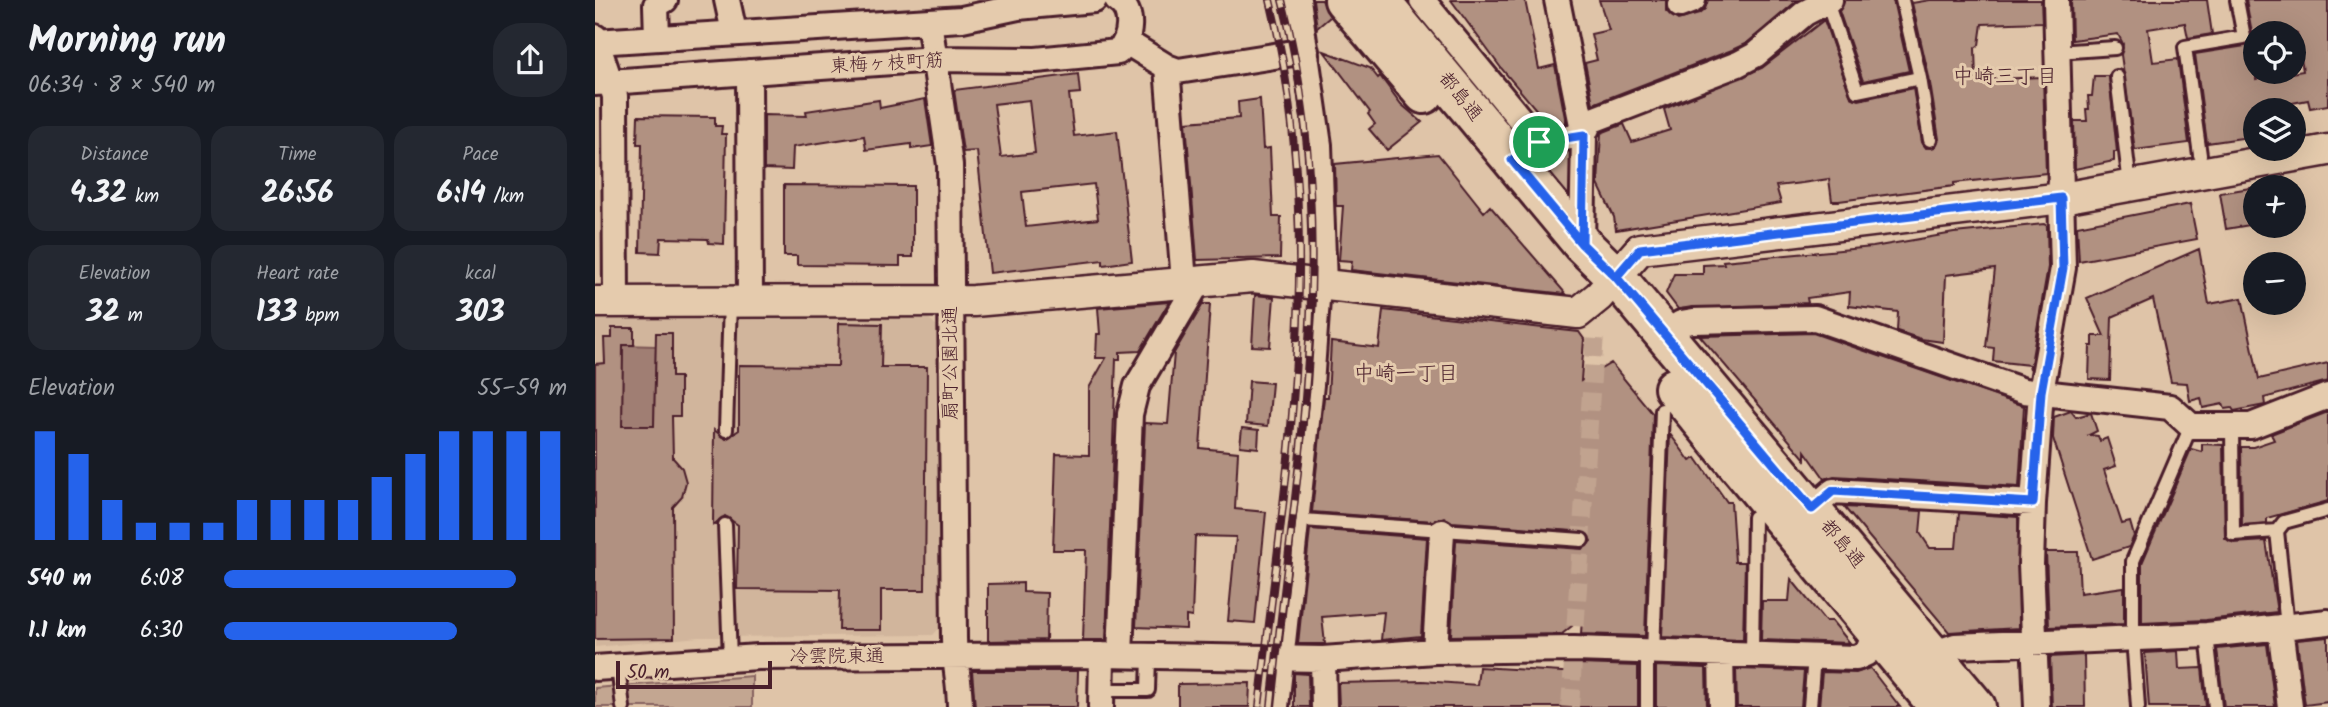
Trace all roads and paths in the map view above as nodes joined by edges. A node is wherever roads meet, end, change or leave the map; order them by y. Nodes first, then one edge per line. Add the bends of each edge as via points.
1 (665, 0) edge
2 (727, 0) edge
3 (1094, 0) edge
4 (1117, 0) edge
5 (1298, 0) edge
6 (1344, 0) edge
7 (1379, 0) edge
8 (1557, 0) edge
9 (1905, 0) edge
10 (2056, 0) edge
11 (2237, 0) edge
12 (1828, 1) edge
13 (1017, 4) edge
14 (1425, 10) edge
15 (929, 21) junction
16 (734, 33) junction
17 (657, 38) junction
18 (596, 40) edge
19 (1128, 43) junction
20 (2115, 48) dead end
21 (1306, 51) junction
22 (2057, 52) junction
23 (935, 59) junction
24 (1167, 67) junction
25 (749, 72) junction
26 (2117, 77) dead end
27 (1920, 78) junction
28 (603, 82) edge
29 (1584, 135) junction
30 (1930, 140) dead end
31 (2328, 150) edge
32 (1525, 151) junction
33 (2200, 155) dead end
34 (2130, 185) junction
35 (2061, 198) junction
36 (1582, 244) junction
37 (1192, 282) junction
38 (1324, 284) junction
39 (1607, 287) junction
40 (950, 301) junction
41 (606, 302) edge
42 (740, 302) junction
43 (1664, 334) junction
44 (2041, 392) junction
45 (2328, 396) edge
46 (1662, 410) dead end
47 (2191, 426) junction
48 (2232, 426) junction
49 (726, 430) dead end
50 (2033, 503) junction
51 (1812, 509) junction
52 (2328, 510) edge
53 (1754, 517) dead end
54 (1303, 520) junction
55 (725, 525) dead end
56 (2277, 531) junction
57 (1442, 532) junction
58 (1582, 540) dead end
59 (2328, 622) edge
60 (2284, 627) junction
61 (1876, 631) junction
62 (2207, 635) junction
63 (2133, 637) junction
64 (2035, 641) junction
65 (1435, 651) junction
66 (1721, 653) junction
67 (1752, 653) junction
68 (1650, 654) junction
69 (1932, 654) junction
70 (1112, 655) junction
71 (1149, 656) junction
72 (1289, 656) junction
73 (1814, 656) junction
74 (954, 657) junction
75 (730, 659) junction
76 (1323, 659) junction
77 (606, 667) edge
78 (1101, 699) edge
79 (622, 702) edge
80 (634, 707) edge
81 (960, 707) edge
82 (1282, 707) edge
83 (1324, 707) edge
84 (1647, 707) edge
85 (1722, 707) edge
86 (1810, 707) edge
87 (1939, 707) edge
88 (1976, 707) edge
89 (2037, 707) edge
90 (2138, 707) edge
91 (2215, 707) edge
92 (2290, 707) edge

1 - 17 street via 656,5
2 - 16 street
3 - 13 street, 東梅ヶ枝町筋
4 - 19 street via 1128,12
5 - 21 street
6 - 39 main road, 都島通
7 - 14 main road, 都島通
8 - 29 street
9 - 27 lane
10 - 22 street
11 - 33 lane via 2244,37 2185,47
12 - 27 lane via 1857,91
12 - 29 street via 1805,13 1755,55 1590,121
13 - 15 street, 東梅ヶ枝町筋 via 962,19
14 - 32 main road, 都島通
15 - 16 street, 東梅ヶ枝町筋
15 - 23 street, 扇町公園北通
16 - 17 street, 東梅ヶ枝町筋
17 - 18 street, 東梅ヶ枝町筋
18 - 28 street
19 - 23 street, 東梅ヶ枝町筋 via 1118,52 1036,60
19 - 24 street
20 - 22 lane
21 - 24 street via 1178,71
21 - 38 street via 1319,145
22 - 35 street
23 - 25 street, 東梅ヶ枝町筋
23 - 40 street, 扇町公園北通 via 950,165
24 - 37 street
25 - 28 street, 東梅ヶ枝町筋
25 - 42 street
26 - 34 lane
27 - 30 lane
28 - 41 street via 615,96
29 - 32 street
29 - 36 street
31 - 34 street
32 - 36 main road, 都島通
34 - 35 street
35 - 39 street via 1640,249
35 - 44 street via 2063,268
36 - 39 main road, 都島通
37 - 38 street via 1253,277
37 - 40 street
37 - 70 street via 1137,387 1130,414
38 - 39 street via 1572,314
38 - 54 lane
39 - 43 main road, 都島通
39 - 61 main road, 都島通
40 - 42 street
40 - 74 street, 扇町公園北通
41 - 42 street
42 - 49 lane
43 - 44 street via 1693,321 1815,318 2024,391
43 - 51 main road, 都島通
44 - 47 street via 2164,405
44 - 50 street
45 - 48 street via 2251,426
46 - 68 lane
47 - 48 street
47 - 63 lane via 2133,561
48 - 56 lane via 2233,534
50 - 51 street via 1833,491
50 - 64 street
51 - 69 main road, 都島通
52 - 56 lane via 2284,522
53 - 67 lane
54 - 57 lane
54 - 72 lane
55 - 75 lane
56 - 60 lane
57 - 58 lane
57 - 65 street
59 - 60 street
60 - 62 street
60 - 92 street
61 - 73 street, 冷雲院東通 via 1867,653 1856,658
61 - 87 main road, 都島通
62 - 63 street
62 - 91 lane
63 - 64 street
63 - 90 lane
64 - 69 street via 1955,646
64 - 89 street
65 - 68 street, 冷雲院東通 via 1574,649
65 - 76 street, 冷雲院東通
66 - 67 street, 冷雲院東通
66 - 68 street, 冷雲院東通
66 - 85 street
67 - 73 street, 冷雲院東通
68 - 84 lane
69 - 88 main road, 都島通
70 - 71 street, 冷雲院東通
70 - 74 street, 冷雲院東通
70 - 78 street
71 - 72 street, 冷雲院東通
71 - 78 lane via 1148,690
72 - 76 street, 冷雲院東通
72 - 82 lane
73 - 86 lane
74 - 75 street, 冷雲院東通
74 - 81 street, 扇町公園北通
75 - 77 street, 冷雲院東通
76 - 83 street
77 - 79 lane
79 - 80 lane

